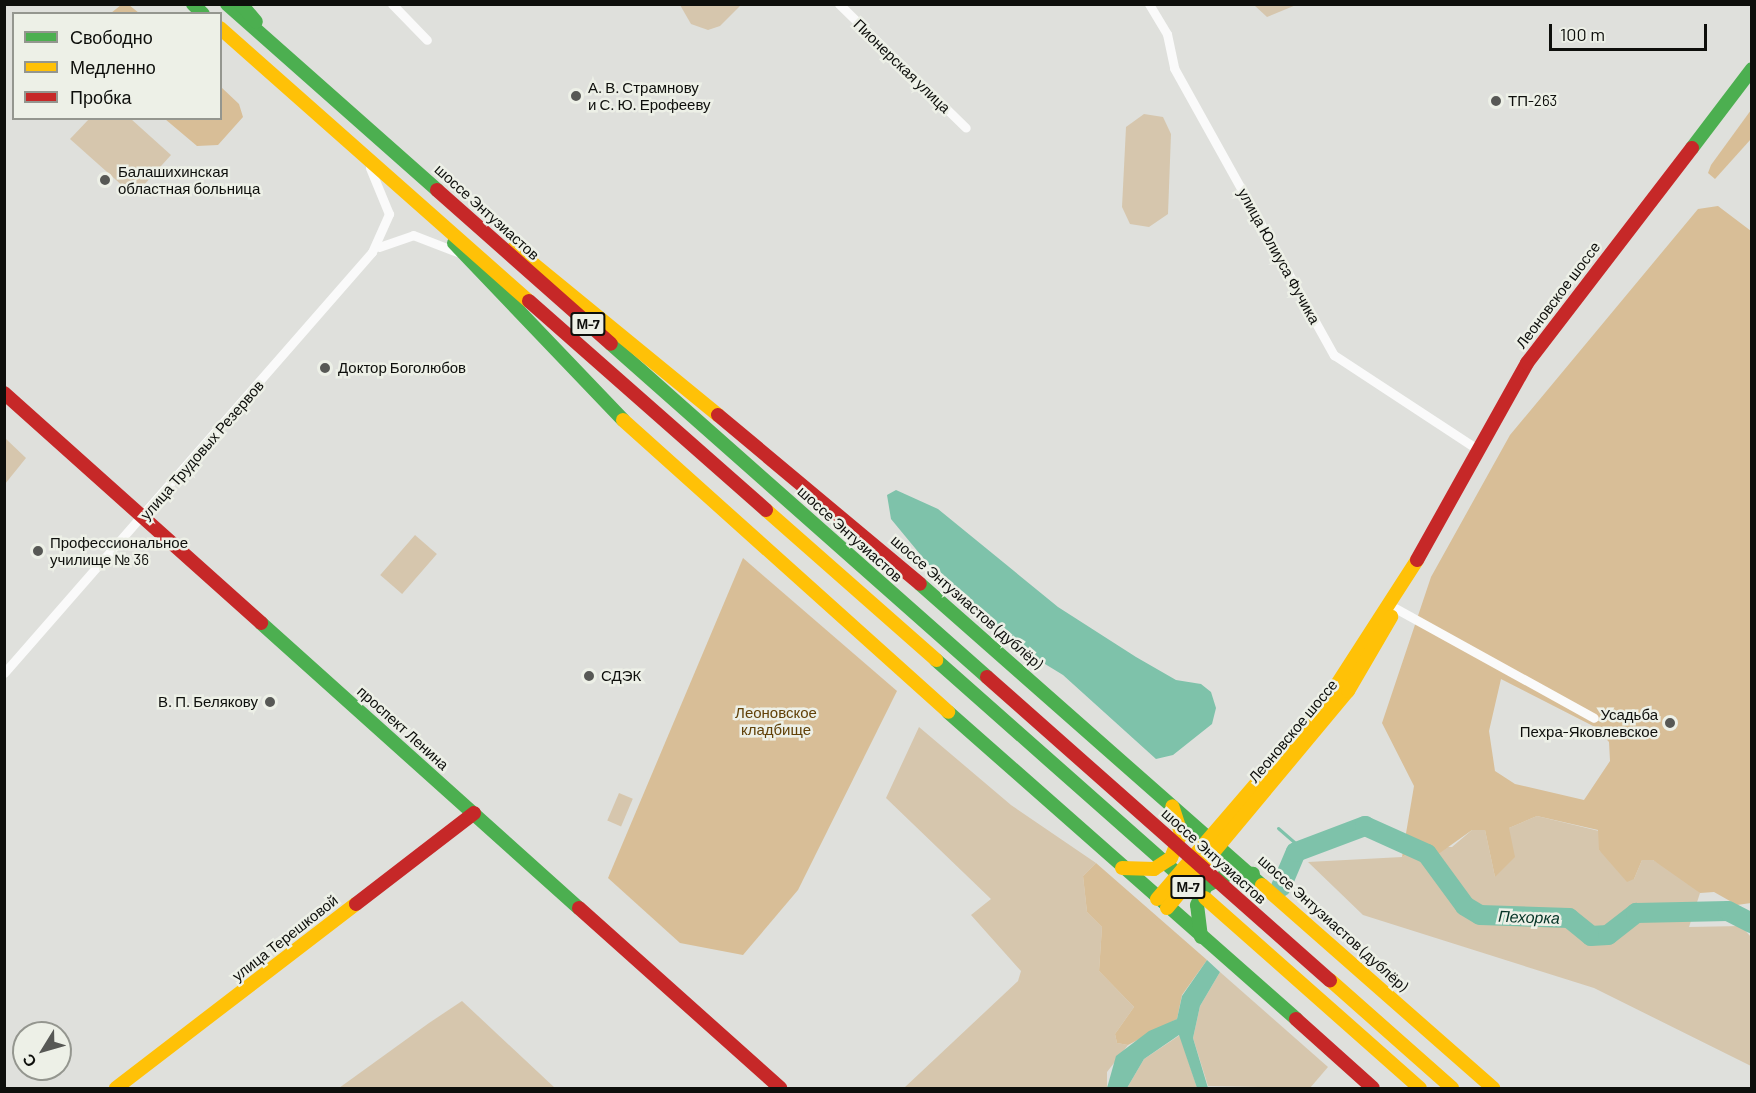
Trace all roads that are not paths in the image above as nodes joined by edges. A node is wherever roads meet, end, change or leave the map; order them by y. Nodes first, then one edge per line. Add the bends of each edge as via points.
1 (227, 4) edge
2 (241, 4) edge
3 (392, 4) edge
4 (839, 4) edge
5 (1149, 4) edge
6 (222, 30) edge
7 (428, 39) dead end
8 (291, 62) junction
9 (1752, 69) edge
10 (966, 128) dead end
11 (355, 147) junction
12 (403, 160) junction
13 (414, 200) junction
14 (372, 252) junction
15 (468, 258) junction
16 (4, 393) edge
17 (1477, 449) junction
18 (144, 518) junction
19 (1418, 558) junction
20 (1395, 608) junction
21 (4, 673) edge
22 (1594, 718) dead end
23 (1170, 800) junction
24 (474, 813) junction
25 (1215, 840) junction
26 (1122, 868) junction
27 (1253, 874) junction
28 (1162, 904) junction
29 (1201, 937) junction
30 (116, 1089) edge
31 (780, 1089) edge
32 (1373, 1089) edge
33 (1420, 1089) edge
34 (1452, 1089) edge
35 (1493, 1089) edge

1 - 8 main road, шоссе Энтузиастов / М-7
2 - 8 main road
3 - 7 street
4 - 10 street, Пионерская улица
5 - 17 street, улица Юлиуса Фучика via 1167,34 1174,68 1334,355
6 - 11 main road, М-7
8 - 12 main road, шоссе Энтузиастов / М-7
9 - 17 main road, Леоновское шоссе via 1527,363
11 - 13 main road, М-7
11 - 14 street, улица Трудовых Резервов via 388,207 388,225
12 - 23 main road, шоссе Энтузиастов (дублёр) via 876,544
12 - 34 main road, шоссе Энтузиастов / М-7
13 - 15 main road
13 - 33 main road, М-7 via 1098,810
14 - 15 street, улица Трудовых Резервов via 413,235 447,245
14 - 18 street, улица Трудовых Резервов
15 - 26 main road via 691,484
16 - 18 main road, проспект Ленина
17 - 19 main road, Леоновское шоссе
18 - 21 street, улица Трудовых Резервов
18 - 24 main road, проспект Ленина
19 - 20 main road, Леоновское шоссе
19 - 25 main road, Леоновское шоссе via 1323,706
20 - 22 street
20 - 25 main road, Леоновское шоссе via 1348,692
23 - 25 main road, шоссе Энтузиастов (дублёр)
23 - 26 main road via 1181,826 1175,853 1154,868
24 - 30 main road, улица Терешковой
24 - 31 main road, проспект Ленина
25 - 27 main road, шоссе Энтузиастов (дублёр)
25 - 28 main road, Леоновское шоссе
26 - 28 main road
27 - 29 main road via 1230,873 1206,886 1197,905
27 - 35 main road, шоссе Энтузиастов (дублёр)
28 - 29 main road
29 - 32 main road

